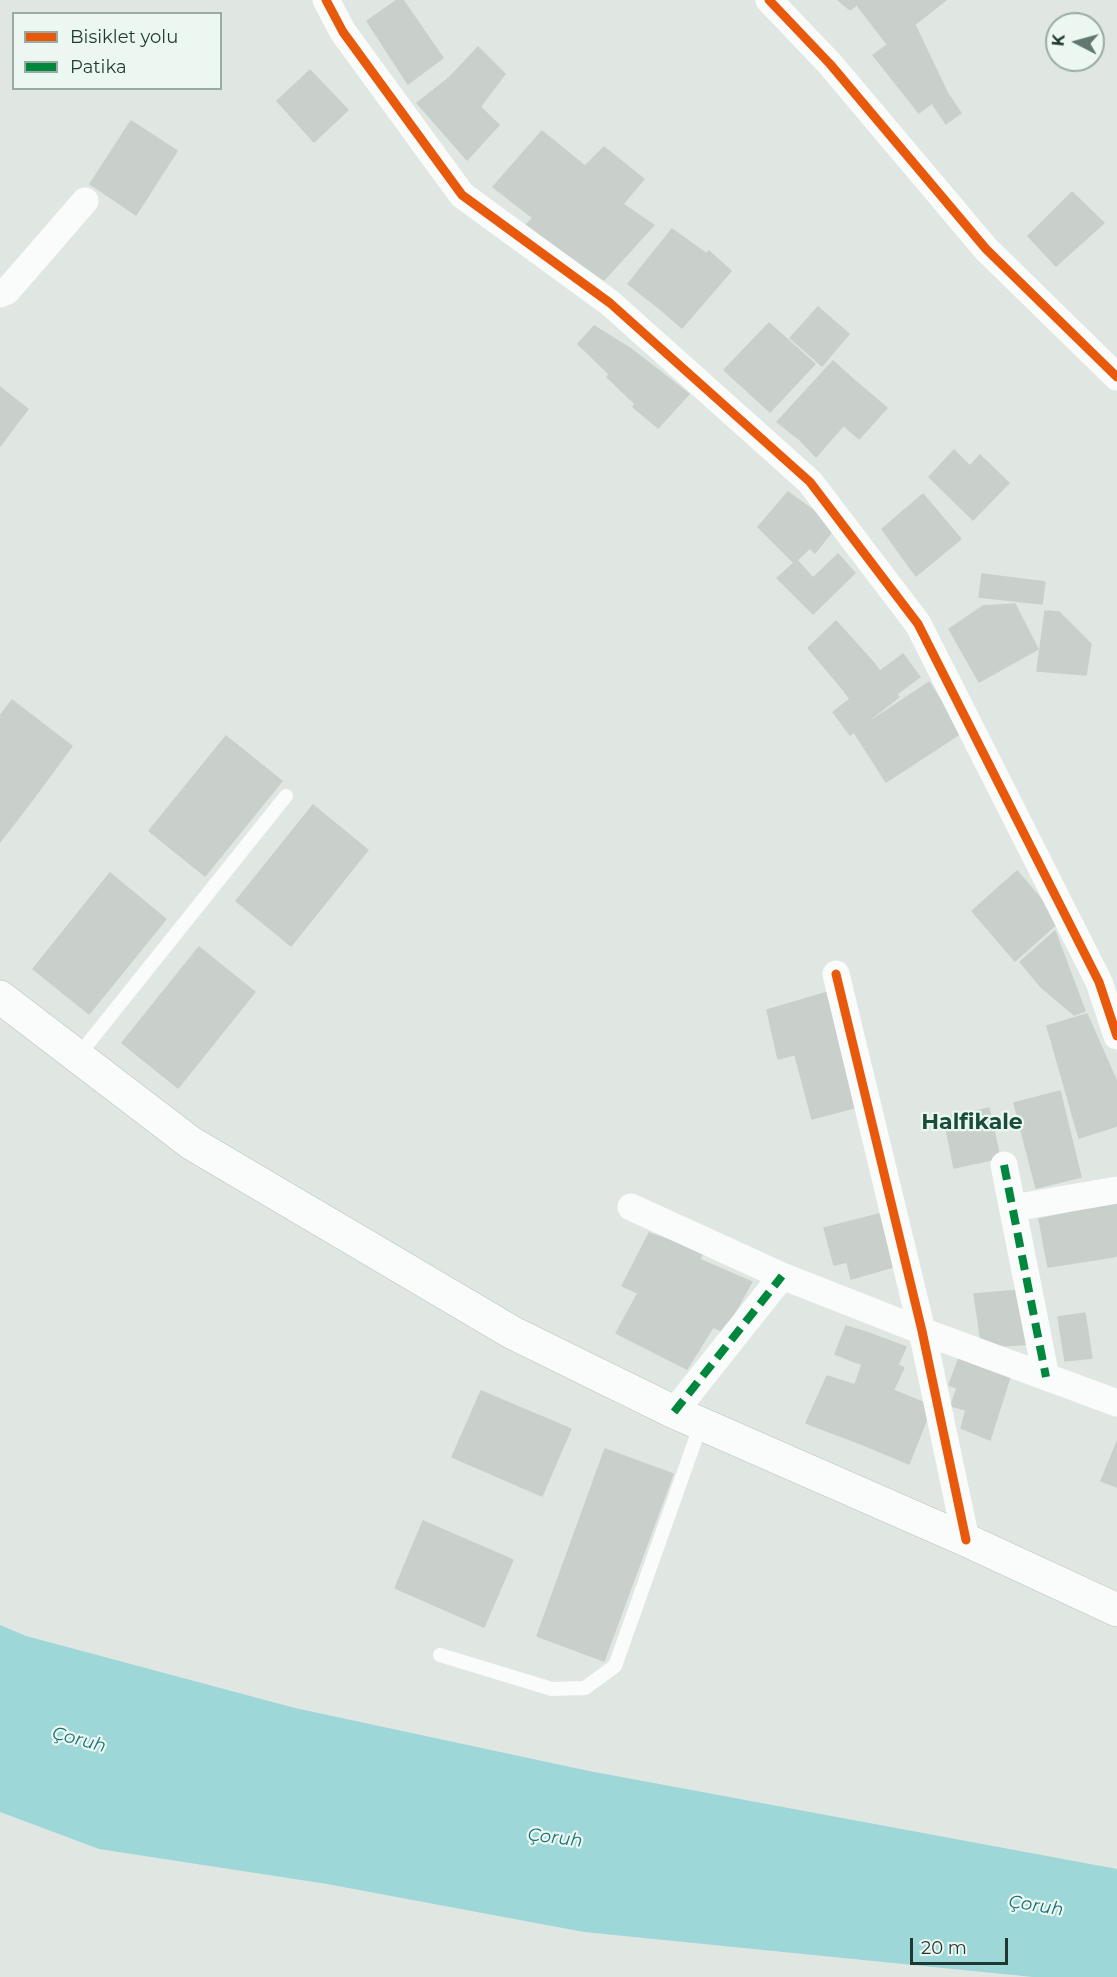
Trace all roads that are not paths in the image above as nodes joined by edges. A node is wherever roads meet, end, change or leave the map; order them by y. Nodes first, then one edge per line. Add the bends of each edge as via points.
1 (326, 0) edge
2 (769, 0) edge
3 (85, 201) dead end
4 (0, 294) edge
5 (1117, 377) edge
6 (286, 796) dead end
7 (837, 974) dead end
8 (0, 997) edge
9 (1117, 1036) edge
10 (78, 1056) junction
11 (1004, 1165) dead end
12 (1117, 1190) edge
13 (631, 1207) dead end
14 (1013, 1208) junction
15 (782, 1276) junction
16 (922, 1331) junction
17 (1046, 1377) junction
18 (1117, 1403) edge
19 (688, 1418) junction
20 (966, 1540) junction
21 (1117, 1610) edge
22 (440, 1654) dead end

1 - 9 street via 343,32 462,195 610,303 810,482 918,624 1099,982
2 - 5 street via 830,64 986,249
3 - 4 street via 7,291
6 - 10 lane
7 - 16 street
8 - 10 main road
10 - 19 main road via 191,1143 513,1333
11 - 14 street
12 - 14 street
13 - 15 street
14 - 17 street
15 - 16 street
15 - 19 street
16 - 17 street
16 - 20 street
17 - 18 street
19 - 20 main road
19 - 22 lane via 615,1666 585,1688 552,1689
20 - 21 main road

